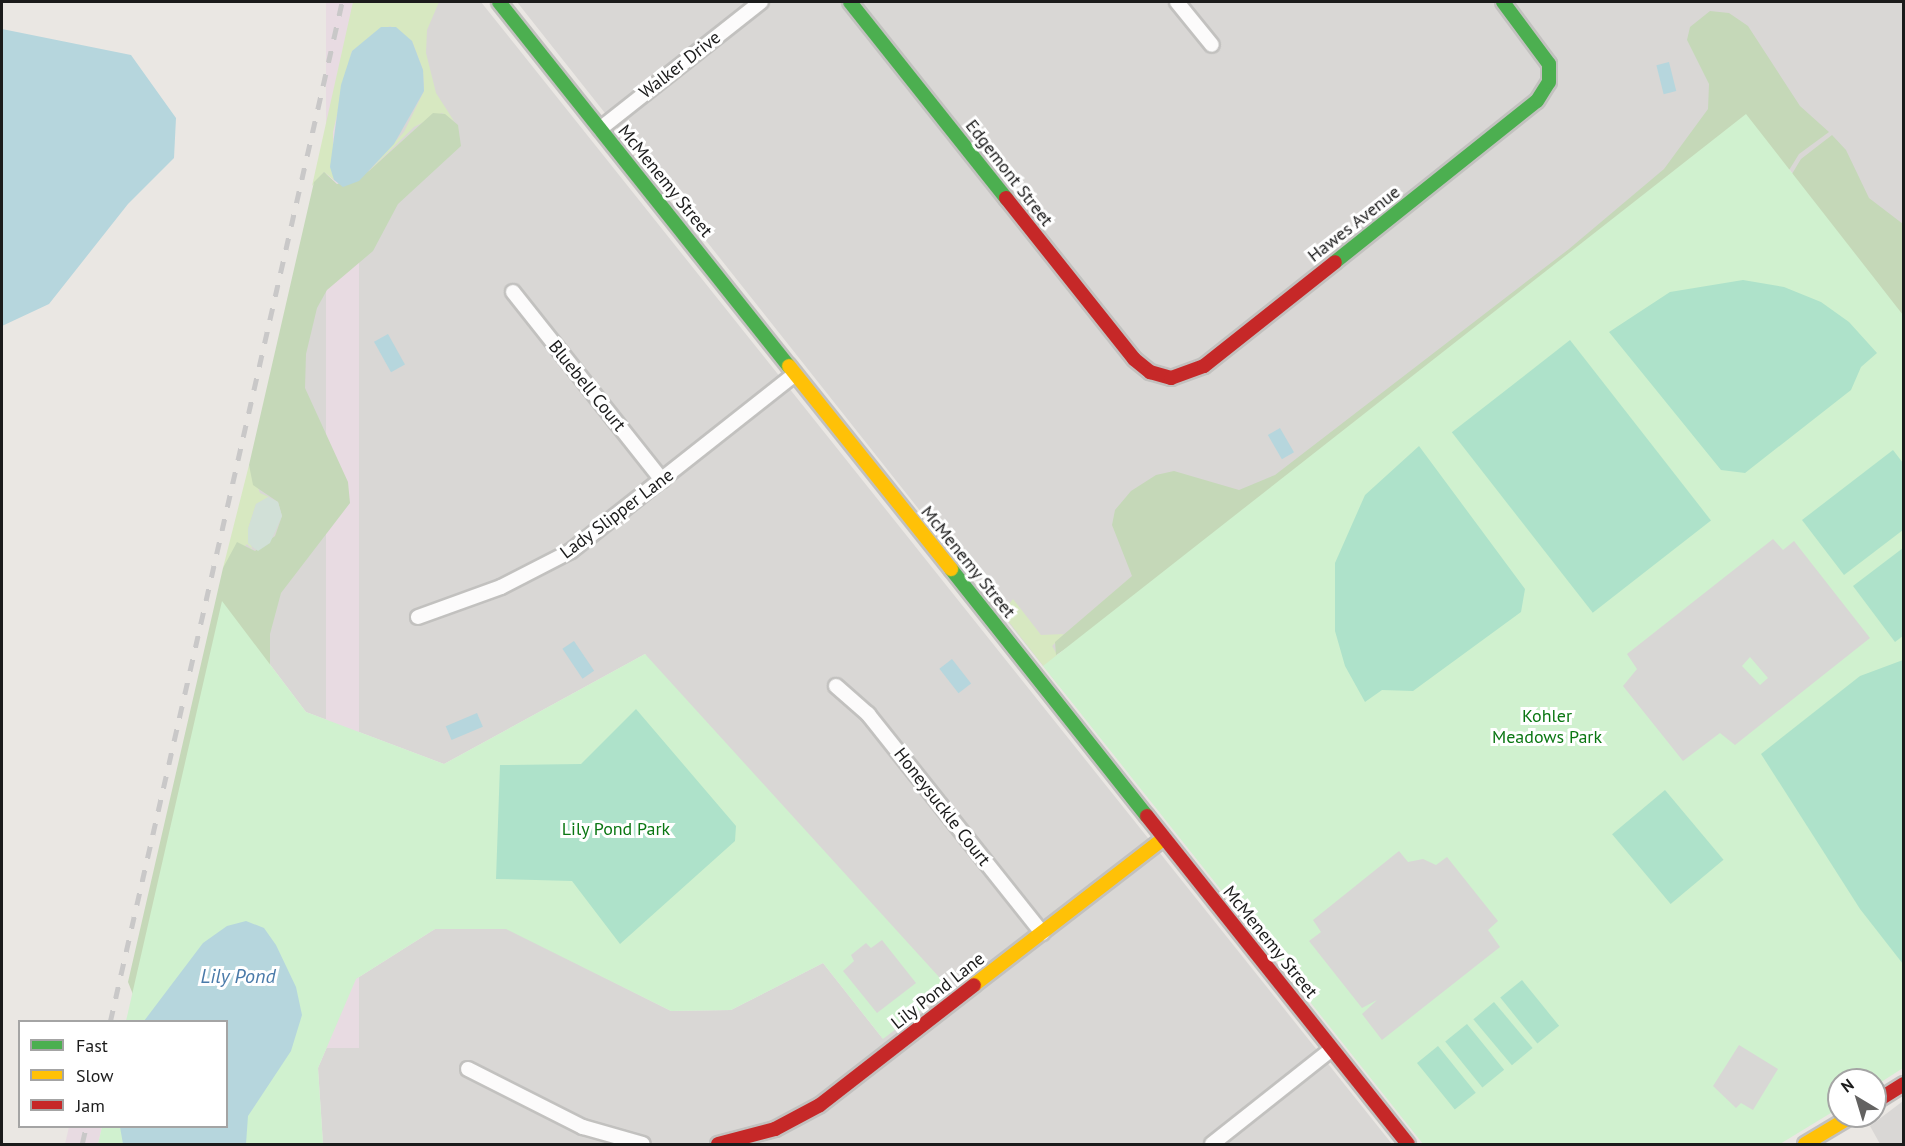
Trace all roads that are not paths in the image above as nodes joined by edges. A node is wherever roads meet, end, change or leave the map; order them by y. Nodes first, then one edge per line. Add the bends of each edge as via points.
1 (499, 2) edge
2 (761, 2) edge
3 (850, 2) edge
4 (1177, 2) edge
5 (1503, 2) edge
6 (1212, 45) dead end
7 (600, 129) junction
8 (513, 292) dead end
9 (1141, 366) joint
10 (795, 374) junction
11 (662, 480) junction
12 (418, 616) dead end
13 (836, 686) dead end
14 (1164, 838) junction
15 (1042, 933) junction
16 (1332, 1049) junction
17 (468, 1070) dead end
18 (1904, 1084) edge
19 (1887, 1095) edge
20 (1832, 1128) edge
21 (643, 1144) edge
22 (718, 1144) edge
23 (1212, 1144) edge
24 (1408, 1144) edge
25 (1805, 1144) edge

1 - 7 street, McMenemy Street
2 - 7 street, Walker Drive
3 - 9 street, Edgemont Street
4 - 6 street
5 - 9 street, Hawes Avenue via 1544,53 1550,77 1537,101 1204,366 1171,378
7 - 10 street, McMenemy Street
8 - 11 street, Bluebell Court
10 - 11 street, Lady Slipper Lane
10 - 14 street, McMenemy Street
11 - 12 street, Lady Slipper Lane via 543,568
13 - 15 street, Honeysuckle Court via 868,714
14 - 15 street, Lily Pond Lane
14 - 16 street, McMenemy Street
15 - 22 street, Lily Pond Lane via 820,1105 775,1129
16 - 23 street
16 - 24 street, McMenemy Street
17 - 21 street via 583,1127
18 - 19 street
20 - 25 street

